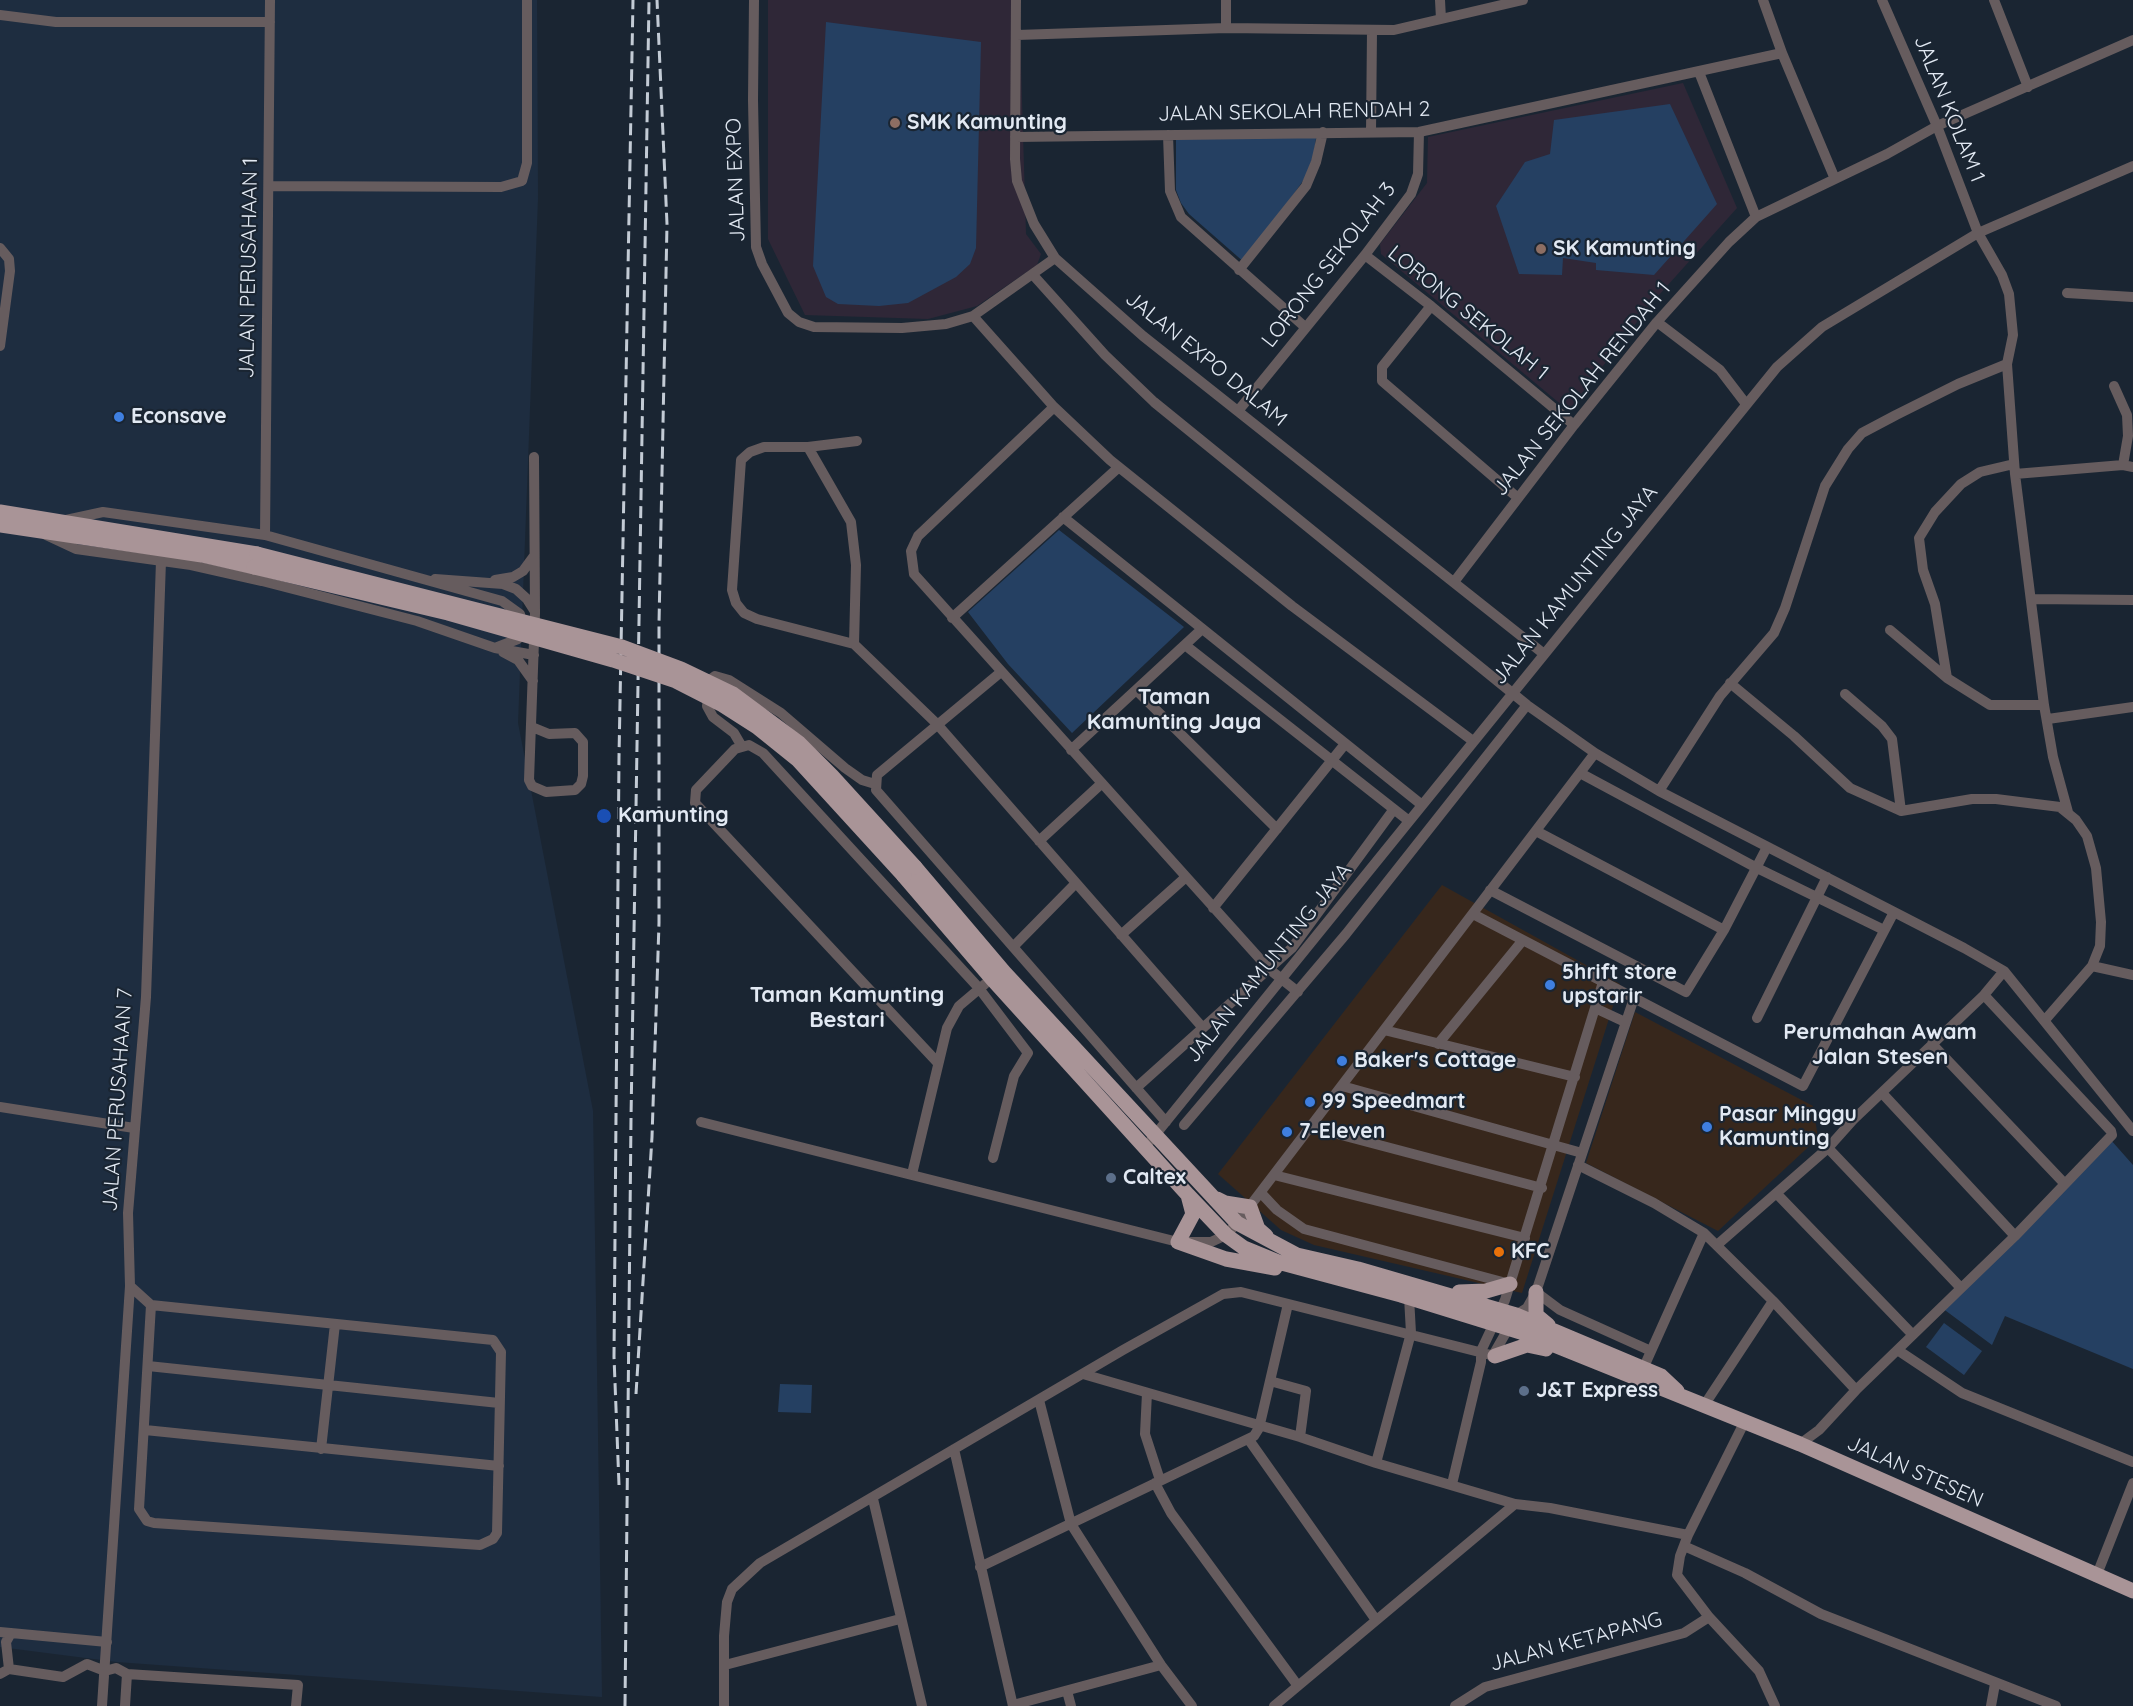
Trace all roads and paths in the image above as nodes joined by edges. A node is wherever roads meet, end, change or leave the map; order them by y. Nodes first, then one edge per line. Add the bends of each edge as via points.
1 (270, 0) edge
2 (527, 0) edge
3 (754, 0) edge
4 (1016, 0) edge
5 (1226, 0) edge
6 (1440, 0) edge
7 (1523, 0) edge
8 (1763, 0) edge
9 (1882, 0) edge
10 (1999, 2) edge
11 (0, 15) edge
12 (1441, 19) junction
13 (270, 22) junction
14 (1226, 28) junction
15 (1372, 31) junction
16 (1017, 35) junction
17 (2133, 40) edge
18 (1782, 52) junction
19 (1699, 72) junction
20 (2028, 87) junction
21 (1937, 126) junction
22 (1323, 132) junction
23 (1371, 132) junction
24 (1419, 132) junction
25 (1168, 135) junction
26 (1015, 137) junction
27 (2133, 166) edge
28 (1835, 179) junction
29 (270, 186) junction
30 (1756, 217) junction
31 (1978, 233) junction
32 (0, 248) edge
33 (1365, 255) junction
34 (1055, 258) junction
35 (1239, 270) junction
36 (1034, 276) junction
37 (2067, 292) dead end
38 (2133, 297) edge
39 (1431, 306) junction
40 (973, 316) junction
41 (1657, 322) junction
42 (1305, 327) junction
43 (0, 346) edge
44 (2007, 364) junction
45 (2114, 386) dead end
46 (1746, 404) junction
47 (1054, 407) junction
48 (1238, 411) junction
49 (1574, 425) junction
50 (857, 441) dead end
51 (808, 447) junction
52 (534, 457) dead end
53 (1119, 466) junction
54 (2128, 466) edge
55 (2014, 469) junction
56 (1518, 498) junction
57 (0, 512) edge
58 (1063, 517) junction
59 (60, 521) junction
60 (0, 525) edge
61 (36, 531) junction
62 (265, 536) junction
63 (534, 555) junction
64 (255, 560) junction
65 (161, 561) junction
66 (411, 577) junction
67 (489, 581) junction
68 (1454, 582) junction
69 (2032, 599) junction
70 (2133, 600) edge
71 (535, 613) junction
72 (952, 618) junction
73 (1202, 629) junction
74 (1890, 630) dead end
75 (854, 644) junction
76 (1185, 645) junction
77 (495, 648) junction
78 (1544, 654) junction
79 (534, 655) junction
80 (1000, 672) junction
81 (1947, 678) junction
82 (532, 681) junction
83 (1730, 682) junction
84 (1136, 690) junction
85 (1513, 693) junction
86 (1845, 694) dead end
87 (1527, 705) junction
88 (2044, 705) junction
89 (2133, 707) edge
90 (2048, 719) junction
91 (937, 724) junction
92 (532, 727) junction
93 (1473, 741) junction
94 (1345, 744) junction
95 (741, 746) junction
96 (1071, 750) junction
97 (1595, 753) junction
98 (1332, 760) junction
99 (1580, 773) junction
100 (875, 784) junction
101 (1101, 784) junction
102 (1659, 791) junction
103 (1422, 805) junction
104 (1394, 809) junction
105 (1901, 811) junction
106 (2068, 812) junction
107 (1409, 821) junction
108 (1276, 829) junction
109 (1536, 831) junction
110 (1039, 841) junction
111 (1767, 847) junction
112 (1755, 867) junction
113 (910, 872) junction
114 (1827, 877) junction
115 (1186, 878) junction
116 (1076, 884) junction
117 (1490, 890) junction
118 (1817, 896) junction
119 (1213, 908) junction
120 (1894, 912) junction
121 (1473, 914) junction
122 (1724, 930) junction
123 (1884, 930) junction
124 (1121, 935) junction
125 (1523, 940) junction
126 (1013, 946) junction
127 (2092, 966) junction
128 (1269, 969) junction
129 (2004, 971) junction
130 (2133, 975) edge
131 (1281, 979) junction
132 (994, 981) junction
133 (1603, 982) junction
134 (978, 987) junction
135 (1298, 992) junction
136 (1984, 995) junction
137 (1634, 998) junction
138 (1595, 1008) junction
139 (1757, 1018) dead end
140 (2045, 1020) junction
141 (1625, 1022) junction
142 (1203, 1028) junction
143 (1384, 1030) junction
144 (1438, 1044) junction
145 (1932, 1044) junction
146 (938, 1064) junction
147 (1575, 1077) junction
148 (1342, 1086) junction
149 (1136, 1088) junction
150 (1881, 1093) junction
151 (0, 1107) edge
152 (701, 1122) dead end
153 (1166, 1122) junction
154 (1184, 1125) dead end
155 (1311, 1127) junction
156 (134, 1128) junction
157 (2133, 1131) edge
158 (1150, 1142) junction
159 (1555, 1144) junction
160 (1828, 1148) junction
161 (1582, 1153) junction
162 (993, 1158) dead end
163 (1578, 1165) junction
164 (912, 1174) junction
165 (1274, 1175) junction
166 (2064, 1183) junction
167 (1542, 1188) junction
168 (1261, 1193) junction
169 (1777, 1194) junction
170 (1188, 1195) junction
171 (1212, 1196) junction
172 (1250, 1207) junction
173 (1237, 1223) junction
174 (1704, 1233) junction
175 (1226, 1235) junction
176 (2015, 1236) junction
177 (1525, 1238) junction
178 (1178, 1242) junction
179 (1717, 1245) junction
180 (1278, 1247) junction
181 (1302, 1268) junction
182 (1392, 1279) junction
183 (1510, 1284) junction
184 (130, 1286) junction
185 (1960, 1287) junction
186 (1536, 1292) junction
187 (1408, 1297) junction
188 (1773, 1301) junction
189 (1288, 1304) junction
190 (151, 1305) junction
191 (1496, 1316) junction
192 (1513, 1322) junction
193 (335, 1324) junction
194 (1411, 1333) junction
195 (1558, 1333) junction
196 (1912, 1334) junction
197 (1899, 1350) junction
198 (1651, 1351) junction
199 (1485, 1356) junction
200 (148, 1366) junction
201 (1603, 1366) junction
202 (1643, 1369) junction
203 (1083, 1374) junction
204 (1270, 1381) junction
205 (328, 1385) junction
206 (1856, 1390) junction
207 (1147, 1393) junction
208 (1679, 1393) junction
209 (1039, 1400) junction
210 (499, 1403) junction
211 (1706, 1404) junction
212 (1745, 1421) junction
213 (1259, 1425) junction
214 (145, 1430) junction
215 (1300, 1437) junction
216 (1249, 1440) junction
217 (1800, 1444) junction
218 (321, 1449) junction
219 (954, 1449) junction
220 (2133, 1462) edge
221 (1376, 1463) junction
222 (499, 1466) junction
223 (1158, 1482) junction
224 (2133, 1483) edge
225 (1452, 1484) junction
226 (873, 1499) junction
227 (1515, 1504) junction
228 (1071, 1524) junction
229 (1688, 1535) junction
230 (1684, 1546) junction
231 (980, 1567) junction
232 (2096, 1577) junction
233 (2133, 1591) edge
234 (1708, 1617) junction
235 (900, 1619) junction
236 (1376, 1620) junction
237 (5, 1633) edge
238 (107, 1642) junction
239 (725, 1665) junction
240 (1161, 1665) junction
241 (4, 1671) edge
242 (105, 1671) junction
243 (127, 1674) junction
244 (1995, 1684) junction
245 (1298, 1686) junction
246 (1067, 1691) junction
247 (1013, 1705) edge
248 (102, 1706) edge
249 (125, 1706) edge
250 (296, 1706) edge
251 (724, 1706) edge
252 (922, 1706) edge
253 (1071, 1706) edge
254 (1192, 1706) edge
255 (1274, 1706) edge
256 (1455, 1706) edge
257 (1775, 1706) edge
258 (1991, 1706) edge
259 (2056, 1706) edge

1 - 13 street, JALAN PERUSAHAAN 1
2 - 29 street via 527,163 522,181 501,187
3 - 40 street, JALAN EXPO via 756,247 788,313 814,327 875,328 946,324
4 - 16 street, JALAN EXPO DALAM
5 - 14 street
6 - 12 street
7 - 12 street
8 - 18 street
9 - 21 street, JALAN KOLAM 1
10 - 20 street
11 - 13 street via 56,22
12 - 15 street
13 - 29 street, JALAN PERUSAHAAN 1
14 - 15 street
14 - 16 street
15 - 23 street
16 - 26 street, JALAN EXPO DALAM
17 - 20 street, JALAN SEKOLAH RENDAH 1
18 - 19 street, JALAN SEKOLAH RENDAH 2
18 - 28 street
19 - 24 street, JALAN SEKOLAH RENDAH 2
19 - 30 street
20 - 21 street, JALAN SEKOLAH RENDAH 1
21 - 28 street, JALAN SEKOLAH RENDAH 1
21 - 31 street, JALAN KOLAM 1
22 - 23 street, JALAN SEKOLAH RENDAH 2
22 - 25 street, JALAN SEKOLAH RENDAH 2
22 - 35 street via 1306,186
23 - 24 street, JALAN SEKOLAH RENDAH 2
24 - 33 street, LORONG SEKOLAH 3 via 1415,186
25 - 26 street, JALAN SEKOLAH RENDAH 2
25 - 35 street via 1174,205 1181,217
26 - 34 street, JALAN EXPO DALAM via 1017,181 1023,200
27 - 31 street, JALAN KAMUNTING JAYA
28 - 30 street, JALAN SEKOLAH RENDAH 1
29 - 62 street, JALAN PERUSAHAAN 1
30 - 41 street, JALAN SEKOLAH RENDAH 1
31 - 44 street, JALAN KOLAM 1 via 2009,294 2013,335
31 - 46 street, JALAN KAMUNTING JAYA via 1822,327 1777,367
32 - 43 street via 9,259 10,271
33 - 39 street, LORONG SEKOLAH 1
33 - 42 street, LORONG SEKOLAH 3
34 - 36 street, JALAN EXPO
34 - 48 street, JALAN EXPO DALAM via 1143,336
35 - 42 street
36 - 40 street, JALAN EXPO
36 - 85 street via 1105,355 1154,402
37 - 38 street
39 - 49 street, LORONG SEKOLAH 1
39 - 56 street via 1382,367 1382,381
40 - 47 street
41 - 46 street via 1720,370
41 - 49 street, JALAN SEKOLAH RENDAH 1
42 - 48 street, LORONG SEKOLAH 3
44 - 55 street, JALAN KOLAM 1
44 - 83 street via 1862,433 1825,486 1774,633
45 - 54 street via 2127,414
46 - 78 street, JALAN KAMUNTING JAYA
47 - 53 street
47 - 72 street via 918,536 911,551 914,574
48 - 68 street, JALAN EXPO DALAM
49 - 56 street, JALAN SEKOLAH RENDAH 1
50 - 51 street
51 - 75 street via 851,522 856,565
51 - 75 street via 764,447 741,460 732,590 744,613 757,619
52 - 63 street
53 - 58 street
53 - 93 street via 1292,606
54 - 55 street
55 - 69 street, JALAN KOLAM 1
55 - 81 street via 1980,472 1961,484 1935,512 1919,538
56 - 68 street, JALAN SEKOLAH RENDAH 1
57 - 59 main road
58 - 72 street
58 - 73 street
59 - 62 street via 103,512
59 - 64 main road
60 - 61 main road
61 - 64 main road
61 - 65 street via 76,549
62 - 66 street
63 - 67 street via 523,571 513,577
63 - 71 street
64 - 113 main road, bridge via 676,681 757,727 798,760
65 - 77 street via 262,581 417,621
65 - 156 street, JALAN PERUSAHAAN 7 via 146,998
66 - 67 street
66 - 77 street via 514,607 522,625 518,639
67 - 71 street via 516,589
68 - 78 street, JALAN EXPO DALAM
69 - 70 street
69 - 88 street, JALAN KOLAM 1
71 - 79 street
72 - 80 street
73 - 76 street
73 - 94 street
74 - 81 street
75 - 91 street
76 - 84 street
76 - 98 street
77 - 79 street
77 - 82 street via 518,660
78 - 85 street, JALAN KAMUNTING JAYA
79 - 82 street
80 - 91 street
80 - 96 street
81 - 88 street via 1990,705
82 - 92 street
83 - 102 street
83 - 105 street via 1850,788
84 - 96 street
84 - 108 street
85 - 87 street
85 - 93 street, JALAN KAMUNTING JAYA
86 - 105 street via 1892,739
87 - 97 street
87 - 135 street
88 - 90 street, JALAN KOLAM 1
89 - 90 street
90 - 106 street, JALAN KOLAM 1 via 2053,757
91 - 100 street via 877,775
91 - 110 street
92 - 92 street via 549,734 574,733 583,742 584,776 575,790 546,792 532,786
93 - 103 street, JALAN KAMUNTING JAYA
94 - 98 street
94 - 103 street
95 - 100 street via 734,733 713,717 707,706 711,679 715,676 729,680 781,713 845,768
95 - 134 street via 749,745 763,753
95 - 146 street via 696,790 695,803
96 - 101 street
97 - 99 street
97 - 102 street
98 - 104 street
98 - 108 street
99 - 109 street
99 - 112 street
100 - 126 street via 882,800
101 - 110 street
101 - 115 street
102 - 111 street
103 - 107 street, JALAN KAMUNTING JAYA
104 - 107 street
104 - 128 street via 1292,948
105 - 106 street via 1983,798 2049,805
106 - 127 street via 2087,836 2096,868 2101,936
107 - 131 street, JALAN KAMUNTING JAYA
108 - 119 street
109 - 117 street
109 - 122 street
110 - 116 street
111 - 112 street
111 - 114 street
112 - 118 street
112 - 122 street
113 - 132 main road
113 - 158 main road via 1004,972
114 - 118 street
114 - 120 street
115 - 119 street
115 - 124 street
116 - 124 street
116 - 126 street
117 - 121 street
117 - 122 street via 1686,992
118 - 123 street
118 - 139 street
119 - 128 street
120 - 123 street
120 - 129 street
121 - 125 street
121 - 143 street
123 - 137 street via 1803,1086
124 - 142 street
125 - 133 street
125 - 144 street
126 - 149 street
127 - 130 street
127 - 140 street
128 - 131 street
128 - 142 street
129 - 136 street
129 - 140 street
131 - 135 street
131 - 153 street, JALAN KAMUNTING JAYA
132 - 134 street
132 - 158 main road
133 - 137 street
133 - 138 street
134 - 146 street via 952,1016
134 - 162 street via 1028,1053 1014,1076
135 - 154 street
136 - 145 street
136 - 166 street via 2112,1132
137 - 141 street
138 - 141 street
138 - 147 street
140 - 157 street
141 - 161 street
142 - 149 street
143 - 144 street
143 - 148 street
144 - 147 street
145 - 150 street
145 - 166 street
146 - 164 street
147 - 159 street
148 - 155 street
148 - 159 street
149 - 153 street
150 - 160 street
150 - 176 street
151 - 156 street
152 - 164 street
153 - 158 street, JALAN KAMUNTING JAYA
155 - 165 street
155 - 167 street
156 - 184 street, JALAN PERUSAHAAN 7 via 128,1213
158 - 170 main road
158 - 171 main road
159 - 161 street
159 - 167 street
160 - 169 street
160 - 185 street
161 - 163 street
163 - 174 street
163 - 186 street
164 - 178 street
165 - 168 street
165 - 177 street
166 - 176 street
167 - 177 street
168 - 172 street
168 - 183 street via 1304,1229
169 - 179 street
169 - 196 street
170 - 175 main road
170 - 178 main road via 1193,1214
171 - 172 main road via 1225,1203
171 - 173 main road
172 - 173 street
172 - 180 main road via 1258,1229
173 - 175 street
173 - 180 main road
174 - 179 street
174 - 198 street
175 - 178 street via 1211,1242
175 - 181 main road via 1262,1257
176 - 185 street
177 - 183 street
178 - 181 main road via 1249,1264
179 - 188 street
180 - 182 main road
181 - 187 main road
182 - 183 main road via 1458,1292 1486,1291
182 - 191 main road
183 - 191 street
184 - 190 street
184 - 238 street, JALAN PERUSAHAAN 7
185 - 196 street
186 - 192 street
186 - 195 main road via 1536,1315
186 - 198 street via 1560,1310
187 - 191 main road
187 - 194 street
188 - 206 street
188 - 211 street
189 - 194 street
189 - 203 street via 1241,1293 1224,1294
189 - 204 street
190 - 193 street
190 - 200 street
191 - 192 main road
191 - 199 street
192 - 195 main road
192 - 199 street
192 - 201 main road
193 - 205 street
193 - 210 street via 493,1340 501,1352
194 - 199 street
194 - 221 street
195 - 202 main road
196 - 197 street
197 - 206 street
197 - 220 street via 1962,1393
198 - 202 street
199 - 201 main road via 1527,1345
199 - 225 street
200 - 205 street
200 - 214 street
201 - 208 main road
202 - 208 main road via 1661,1376
203 - 207 street
203 - 209 street
204 - 213 street
204 - 215 street via 1306,1390
205 - 210 street
205 - 218 street
206 - 217 street via 1819,1430
207 - 213 street
207 - 223 street via 1145,1434
208 - 211 main road, JALAN STESEN
209 - 219 street
209 - 228 street
210 - 222 street
211 - 212 main road, JALAN STESEN
212 - 217 main road, JALAN STESEN
212 - 229 street
213 - 215 street
213 - 216 street
214 - 218 street
214 - 222 street via 139,1509 153,1523 480,1545 497,1533
215 - 221 street
216 - 223 street
216 - 236 street
217 - 232 main road, JALAN STESEN
218 - 222 street
219 - 226 street
219 - 231 street
221 - 225 street
223 - 228 street
223 - 245 street via 1171,1513
224 - 232 street
225 - 227 street
226 - 235 street
226 - 239 street via 760,1563 732,1589 727,1602
227 - 229 street
227 - 236 street
228 - 231 street
228 - 240 street
229 - 230 street
230 - 234 street via 1677,1575
230 - 244 street via 1821,1614
231 - 247 street
232 - 233 main road, JALAN STESEN
234 - 256 street, JALAN KETAPANG via 1684,1633 1485,1687
234 - 257 street via 1759,1671
235 - 239 street
235 - 252 street
236 - 245 street
237 - 238 street
237 - 241 street
238 - 242 street, JALAN PERUSAHAAN 7
239 - 251 street
240 - 246 street
240 - 254 street
241 - 242 street via 63,1677 87,1664
242 - 243 street via 116,1668
242 - 248 street, JALAN PERUSAHAAN 7
243 - 249 street
243 - 250 street via 298,1685
244 - 258 street
244 - 259 street
245 - 255 street
246 - 247 street
246 - 253 street

